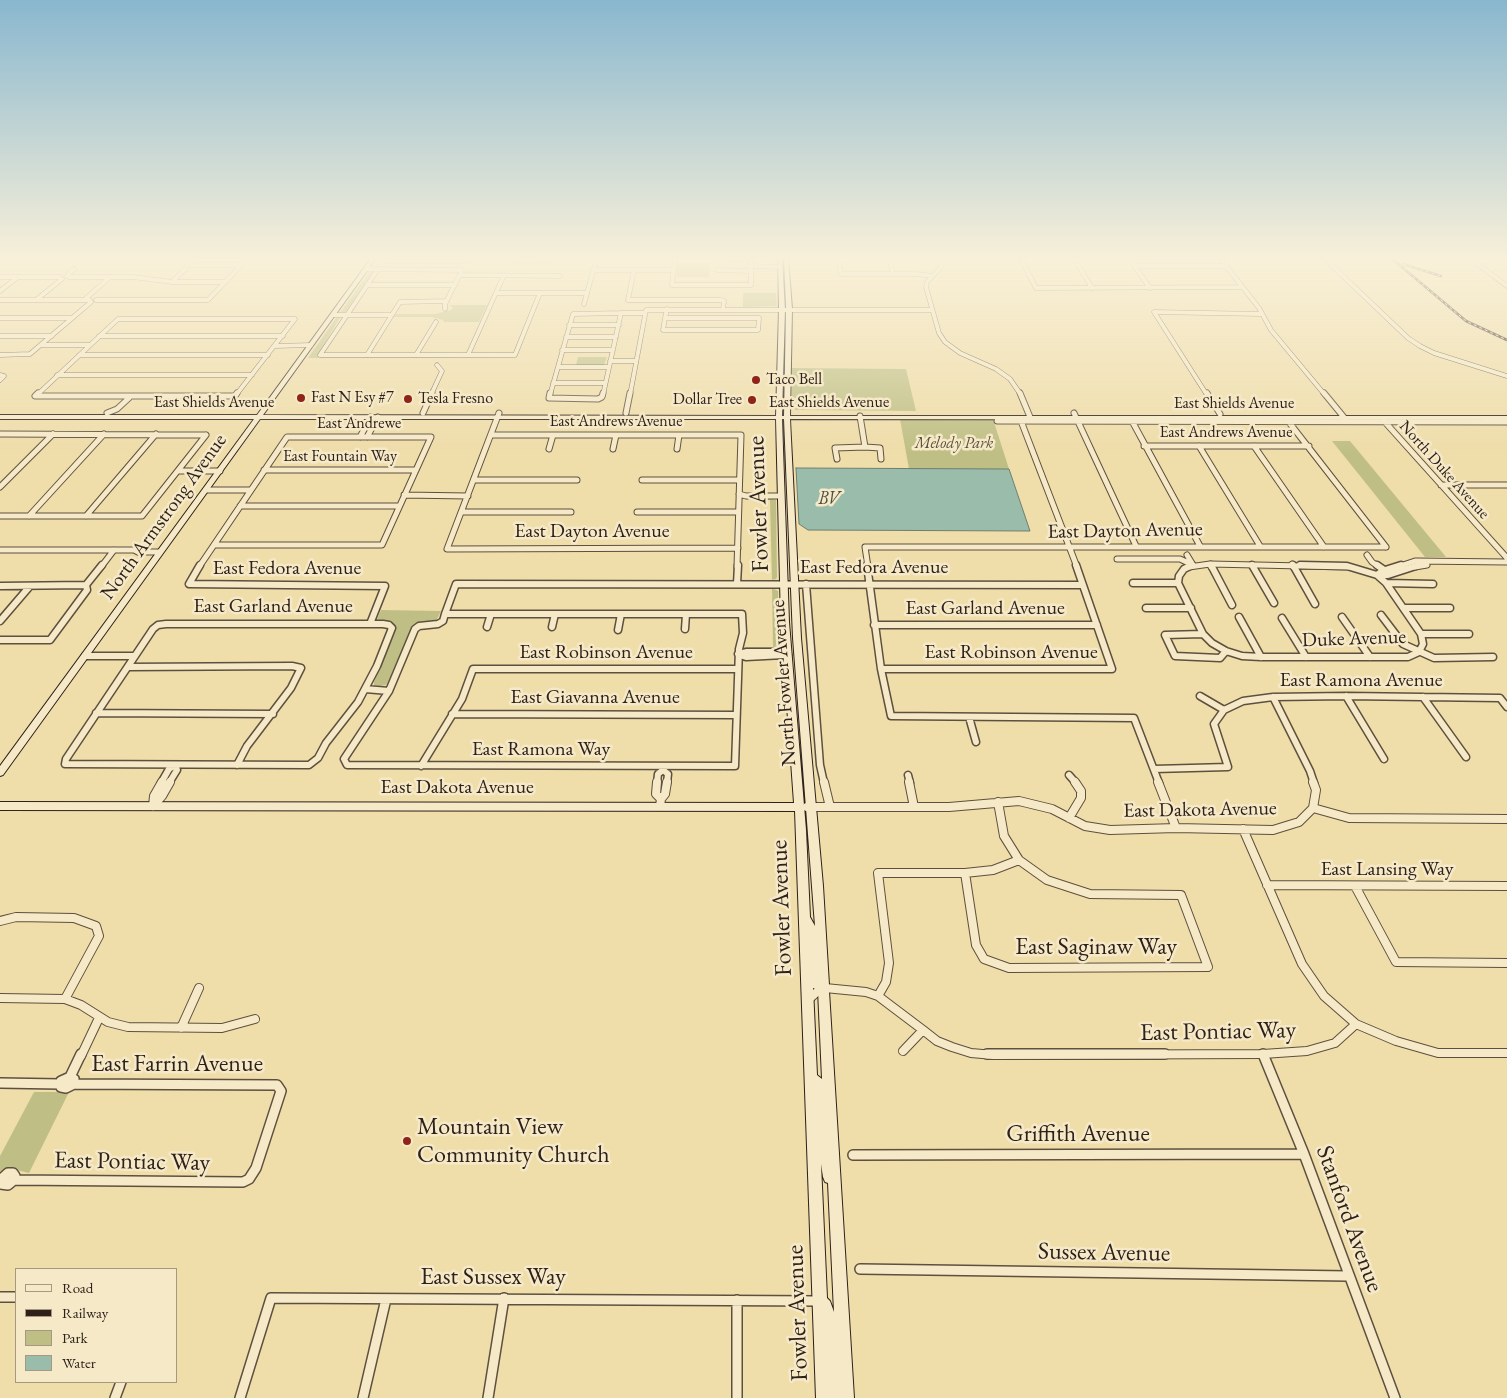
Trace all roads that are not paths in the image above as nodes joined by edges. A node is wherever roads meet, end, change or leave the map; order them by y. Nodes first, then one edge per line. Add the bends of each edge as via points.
1 (67, 322) edge
2 (114, 322) edge
3 (293, 322) edge
4 (328, 322) edge
5 (342, 322) edge
6 (387, 322) edge
7 (436, 322) dead end
8 (483, 322) edge
9 (529, 322) edge
10 (643, 322) edge
11 (664, 322) edge
12 (758, 322) edge
13 (783, 322) edge
14 (787, 322) edge
15 (936, 322) edge
16 (1161, 322) edge
17 (1266, 322) edge
18 (1391, 322) edge
19 (570, 325) joint
20 (619, 325) joint
21 (781, 334) junction
22 (0, 336) edge
23 (52, 336) junction
24 (99, 336) junction
25 (283, 336) junction
26 (566, 337) junction
27 (616, 337) junction
28 (42, 345) junction
29 (89, 345) junction
30 (276, 346) junction
31 (310, 346) junction
32 (562, 350) junction
33 (613, 350) junction
34 (0, 355) edge
35 (79, 355) junction
36 (268, 355) junction
37 (367, 355) junction
38 (416, 355) junction
39 (468, 355) junction
40 (788, 358) junction
41 (610, 361) junction
42 (635, 361) junction
43 (437, 364) dead end
44 (558, 367) junction
45 (609, 367) junction
46 (57, 376) junction
47 (252, 376) junction
48 (1507, 376) edge
49 (553, 383) junction
50 (605, 383) junction
51 (130, 397) junction
52 (963, 412) junction
53 (107, 413) junction
54 (116, 413) junction
55 (423, 413) junction
56 (689, 413) joint
57 (626, 414) junction
58 (783, 414) junction
59 (1220, 414) junction
60 (1507, 414) edge
61 (0, 415) edge
62 (260, 415) junction
63 (498, 415) junction
64 (1029, 415) junction
65 (860, 416) junction
66 (56, 417) junction
67 (374, 417) junction
68 (907, 417) junction
69 (1076, 417) junction
70 (1343, 418) junction
71 (1507, 418) edge
72 (1288, 420) junction
73 (997, 421) dead end
74 (1021, 421) junction
75 (1132, 421) junction
76 (1384, 421) junction
77 (1507, 422) edge
78 (52, 434) junction
79 (104, 434) junction
80 (156, 434) junction
81 (1, 435) edge
82 (490, 435) junction
83 (553, 435) junction
84 (616, 435) junction
85 (679, 435) junction
86 (360, 437) junction
87 (367, 437) junction
88 (1144, 446) junction
89 (1199, 446) junction
90 (1254, 446) junction
91 (1309, 446) junction
92 (865, 447) junction
93 (549, 449) dead end
94 (613, 449) dead end
95 (677, 449) dead end
96 (837, 458) dead end
97 (882, 459) dead end
98 (179, 469) junction
99 (221, 469) junction
100 (264, 470) junction
101 (416, 470) junction
102 (474, 480) junction
103 (577, 480) dead end
104 (642, 480) dead end
105 (739, 480) junction
106 (1441, 485) junction
107 (1507, 485) edge
108 (0, 487) edge
109 (206, 490) junction
110 (250, 490) junction
111 (739, 494) junction
112 (781, 494) junction
113 (404, 495) junction
114 (468, 496) junction
115 (240, 506) junction
116 (399, 506) junction
117 (462, 512) junction
118 (571, 512) dead end
119 (637, 512) dead end
120 (738, 512) junction
121 (0, 516) edge
122 (28, 516) junction
123 (86, 516) junction
124 (142, 516) joint
125 (792, 520) junction
126 (214, 545) junction
127 (1136, 546) junction
128 (1200, 546) junction
129 (1260, 546) junction
130 (1324, 546) junction
131 (1070, 547) junction
132 (738, 548) junction
133 (0, 550) edge
134 (114, 550) junction
135 (162, 550) junction
136 (1187, 555) dead end
137 (1367, 555) dead end
138 (1507, 558) edge
139 (1117, 560) dead end
140 (1507, 562) edge
141 (1210, 564) junction
142 (1292, 564) junction
143 (1193, 565) junction
144 (1252, 565) junction
145 (1384, 571) junction
146 (1390, 574) junction
147 (1377, 576) junction
148 (1133, 583) dead end
149 (1178, 583) junction
150 (1386, 583) junction
151 (737, 584) junction
152 (784, 584) junction
153 (796, 584) junction
154 (806, 584) junction
155 (868, 584) junction
156 (1082, 584) junction
157 (1432, 584) dead end
158 (0, 586) edge
159 (30, 586) junction
160 (86, 586) junction
161 (1274, 604) dead end
162 (1315, 604) dead end
163 (1232, 605) dead end
164 (1146, 608) dead end
165 (1191, 608) junction
166 (1404, 608) junction
167 (1450, 608) dead end
168 (445, 614) junction
169 (491, 614) junction
170 (556, 614) junction
171 (620, 614) junction
172 (686, 614) junction
173 (1381, 615) dead end
174 (1342, 617) dead end
175 (1239, 618) dead end
176 (1282, 618) dead end
177 (0, 621) edge
178 (370, 624) junction
179 (874, 625) junction
180 (1097, 625) junction
181 (487, 626) dead end
182 (552, 627) dead end
183 (685, 629) dead end
184 (618, 630) dead end
185 (1203, 634) junction
186 (1421, 634) junction
187 (1469, 634) dead end
188 (0, 640) edge
189 (50, 640) joint
190 (1226, 651) junction
191 (1419, 652) junction
192 (87, 654) junction
193 (136, 654) junction
194 (738, 654) junction
195 (788, 655) junction
196 (1261, 657) junction
197 (1306, 657) junction
198 (1370, 657) junction
199 (1493, 657) dead end
200 (128, 667) junction
201 (738, 668) junction
202 (881, 669) junction
203 (1112, 669) joint
204 (365, 689) junction
205 (389, 691) junction
206 (1200, 696) dead end
207 (1346, 696) junction
208 (1273, 697) junction
209 (1423, 697) junction
210 (1507, 707) edge
211 (1224, 710) junction
212 (96, 713) junction
213 (273, 714) junction
214 (452, 714) junction
215 (736, 715) junction
216 (969, 717) junction
217 (976, 742) dead end
218 (1466, 757) dead end
219 (1384, 759) dead end
220 (176, 765) junction
221 (237, 765) junction
222 (421, 766) junction
223 (663, 768) junction
224 (1154, 769) junction
225 (0, 773) edge
226 (908, 775) dead end
227 (1070, 775) dead end
228 (660, 802) junction
229 (998, 802) junction
230 (0, 806) edge
231 (153, 806) junction
232 (805, 807) junction
233 (830, 807) junction
234 (914, 807) junction
235 (1313, 808) junction
236 (1069, 818) junction
237 (1507, 819) edge
238 (1176, 828) junction
239 (1243, 829) junction
240 (1020, 860) junction
241 (965, 873) junction
242 (1267, 885) junction
243 (1354, 886) junction
244 (1507, 886) edge
245 (805, 915) junction
246 (0, 921) edge
247 (1507, 963) edge
248 (199, 988) dead end
249 (825, 988) junction
250 (878, 996) junction
251 (0, 998) edge
252 (64, 999) junction
253 (808, 1000) junction
254 (99, 1018) junction
255 (255, 1019) dead end
256 (1356, 1024) junction
257 (181, 1028) junction
258 (922, 1030) junction
259 (902, 1051) dead end
260 (1507, 1053) edge
261 (1263, 1054) junction
262 (71, 1080) junction
263 (811, 1080) junction
264 (0, 1083) edge
265 (1304, 1154) junction
266 (853, 1155) dead end
267 (249, 1179) joint
268 (0, 1180) edge
269 (14, 1180) junction
270 (0, 1184) edge
271 (835, 1194) junction
272 (860, 1270) dead end
273 (1348, 1276) junction
274 (0, 1296) edge
275 (15, 1297) edge
276 (504, 1298) junction
277 (386, 1299) junction
278 (737, 1300) junction
279 (819, 1301) junction
280 (121, 1383) edge
281 (115, 1398) edge
282 (240, 1398) edge
283 (363, 1398) edge
284 (488, 1398) edge
285 (737, 1398) edge
286 (824, 1398) edge
287 (834, 1398) edge
288 (846, 1398) edge
289 (1395, 1398) edge

1 - 23 street
2 - 24 street
3 - 25 street
4 - 31 main road, North Armstrong Avenue
5 - 37 street via 320,355
6 - 37 street
7 - 38 street
8 - 39 street
9 - 39 street via 516,355
10 - 42 street
11 - 12 street via 663,330 758,330
13 - 21 main road, North Fowler Avenue
14 - 40 main road, North Fowler Avenue
15 - 64 street via 945,342 1010,379 1019,390
16 - 59 street
17 - 70 street
18 - 48 street via 1408,338 1434,353
19 - 20 street
19 - 26 street
20 - 27 street
21 - 40 main road via 785,337
21 - 58 main road, North Fowler Avenue
22 - 23 street
23 - 28 street
24 - 25 street
24 - 29 street
25 - 30 street
26 - 27 street
26 - 32 street
27 - 33 street
28 - 29 street
28 - 34 street via 30,354
29 - 35 street
30 - 31 street
30 - 36 street
31 - 62 main road, North Armstrong Avenue
32 - 33 street
32 - 44 street
33 - 41 street
35 - 36 street
35 - 46 street
36 - 47 street
37 - 38 street
38 - 39 street
40 - 58 main road, North Fowler Avenue
41 - 42 street
41 - 45 street
42 - 57 street
43 - 55 street via 442,371
44 - 45 street
44 - 49 street
45 - 50 street
46 - 47 street
46 - 51 street via 35,396
47 - 51 street via 235,396
49 - 50 street
49 - 50 street via 549,398 601,398
51 - 53 street
51 - 54 street
52 - 58 main road, East Shields Avenue
52 - 64 main road, East Shields Avenue
52 - 68 main road
53 - 54 main road, East Shields Avenue
53 - 61 main road, East Shields Avenue
54 - 62 main road, East Shields Avenue
54 - 66 main road
55 - 62 main road, East Shields Avenue
55 - 63 main road, East Shields Avenue
56 - 57 main road
56 - 58 main road, East Shields Avenue
57 - 58 main road, East Shields Avenue
57 - 63 main road, East Shields Avenue
57 - 63 main road, East Shields Avenue
58 - 65 main road, East Shields Avenue
58 - 112 main road, Fowler Avenue
58 - 125 main road, North Fowler Avenue
59 - 69 main road, East Shields Avenue
59 - 70 main road, East Shields Avenue
60 - 70 main road, East Shields Avenue
61 - 66 main road, East Shields Avenue
62 - 66 main road, East Shields Avenue
62 - 67 main road, East Shields Avenue
62 - 99 main road, North Armstrong Avenue
63 - 67 main road, East Shields Avenue
63 - 82 street
64 - 68 main road, East Shields Avenue
64 - 69 main road, East Shields Avenue
65 - 68 main road, East Shields Avenue
65 - 92 street
67 - 86 street
67 - 87 street
69 - 72 main road, East Shields Avenue
69 - 74 street, East Shields Avenue
69 - 75 street, East Shields Avenue
69 - 127 street
70 - 71 main road, East Shields Avenue
70 - 72 main road, East Shields Avenue
70 - 76 street, East Shields Avenue
72 - 75 street, East Shields Avenue
72 - 91 street
73 - 74 street, East Shields Avenue
74 - 131 street
75 - 88 street
76 - 77 street, East Shields Avenue
76 - 106 street, North Duke Avenue
78 - 79 street
78 - 81 street
78 - 108 street
79 - 80 street
79 - 122 street
80 - 98 street via 206,435
80 - 123 street
82 - 83 street, East Andrews Avenue
82 - 102 street
83 - 84 street, East Andrews Avenue
83 - 93 street
84 - 85 street, East Andrews Avenue
84 - 94 street
85 - 95 street
85 - 105 street, East Andrews Avenue via 740,435
86 - 87 street, East Andrewe
86 - 100 street, East Andrewe via 287,437
87 - 101 street, East Andrewe via 431,437
88 - 89 street, East Andrews Avenue
88 - 128 street
89 - 90 street, East Andrews Avenue
89 - 129 street
90 - 91 street, East Andrews Avenue
90 - 130 street
91 - 130 street, East Dayton Avenue via 1386,547
92 - 96 street via 835,448
92 - 97 street via 880,448
98 - 99 street
98 - 124 street
99 - 109 main road, North Armstrong Avenue
100 - 101 street, East Fountain Way
100 - 110 street
101 - 113 street
102 - 103 street
102 - 114 street
104 - 105 street
105 - 111 street
106 - 107 street
106 - 138 street, North Duke Avenue
109 - 110 street
109 - 135 main road, North Armstrong Avenue
110 - 115 street
111 - 112 street
111 - 120 street
112 - 125 main road via 786,496 788,517
112 - 152 main road, Fowler Avenue
113 - 114 street
113 - 116 street
114 - 117 street
115 - 116 street
115 - 126 street
116 - 126 street via 382,545
117 - 118 street
117 - 132 street, East Dayton Avenue via 447,549
119 - 120 street
120 - 132 street
121 - 122 street
122 - 123 street
123 - 124 street
125 - 153 main road, North Fowler Avenue
126 - 178 street, East Fedora Avenue via 189,584 385,586
127 - 128 street, East Dayton Avenue
127 - 131 street, East Dayton Avenue
128 - 129 street, East Dayton Avenue
129 - 130 street, East Dayton Avenue
131 - 155 street, East Dayton Avenue via 865,547
131 - 156 street
132 - 151 street
133 - 134 street
134 - 135 street
134 - 160 street
135 - 192 main road, North Armstrong Avenue
136 - 143 street
137 - 145 street
139 - 143 street, Duke Avenue via 1180,560
140 - 145 street via 1415,561
140 - 146 street via 1501,565 1420,565
141 - 143 street, Duke Avenue
141 - 144 street, Duke Avenue
141 - 163 street
142 - 144 street, Duke Avenue
142 - 147 street, Duke Avenue via 1347,566
142 - 162 street
143 - 149 street via 1184,568 1178,576
144 - 161 street
145 - 146 street
145 - 147 street
146 - 147 street
147 - 150 street, Duke Avenue
148 - 149 street
149 - 165 street, Duke Avenue
150 - 157 street
150 - 166 street, Duke Avenue
151 - 152 street, East Fedora Avenue
151 - 168 street, East Fedora Avenue via 456,584
152 - 153 street, East Fedora Avenue
152 - 195 main road, Fowler Avenue
153 - 154 street, East Fedora Avenue
153 - 232 main road, North Fowler Avenue
154 - 155 street, East Fedora Avenue
154 - 233 street via 820,756
155 - 156 street, East Fedora Avenue
155 - 179 street
156 - 180 street
158 - 159 street
159 - 160 street
159 - 177 street
160 - 189 street via 87,590
164 - 165 street
165 - 185 street, Duke Avenue
166 - 167 street
166 - 186 street, Duke Avenue
168 - 169 street
168 - 205 street via 438,624 424,624 415,629
169 - 170 street
169 - 181 street
170 - 171 street
170 - 182 street
171 - 172 street
171 - 184 street
172 - 183 street
172 - 194 street via 742,614 743,633
173 - 191 street via 1403,644
174 - 198 street
175 - 196 street
176 - 197 street
178 - 193 street, East Garland Avenue via 158,625
178 - 204 street, East Garland Avenue via 392,628
179 - 180 street, East Garland Avenue
179 - 202 street
180 - 203 street
185 - 190 street, Duke Avenue
185 - 190 street via 1165,635 1175,656 1220,658
186 - 187 street
186 - 191 street, Duke Avenue via 1423,644
188 - 189 street
190 - 196 street, Duke Avenue
191 - 198 street, Duke Avenue via 1408,657
191 - 199 street via 1434,658
192 - 193 street
192 - 225 main road, North Armstrong Avenue
193 - 200 street
194 - 195 street via 746,657
194 - 201 street
195 - 232 main road, Fowler Avenue
196 - 197 street, Duke Avenue
197 - 198 street, Duke Avenue
200 - 212 street
200 - 213 street via 301,668
201 - 214 street, East Robinson Avenue via 473,669 462,699
201 - 215 street
202 - 203 street, East Robinson Avenue
202 - 216 street via 891,716
204 - 205 street
204 - 221 street via 313,763
205 - 222 street, East Ramona Way via 344,759 347,765
206 - 211 street
207 - 208 street, East Ramona Avenue
207 - 209 street, East Ramona Avenue
207 - 219 street
208 - 211 street, East Ramona Avenue via 1242,701
208 - 235 street via 1310,771 1316,790
209 - 210 street, East Ramona Avenue via 1500,698
209 - 218 street
211 - 224 street via 1214,724 1228,767
212 - 213 street
212 - 220 street via 65,764
213 - 221 street
214 - 215 street, East Giavanna Avenue
214 - 222 street
215 - 223 street, East Ramona Way via 735,766
216 - 217 street
216 - 224 street via 1134,718
220 - 221 street
220 - 231 street via 177,770
222 - 223 street, East Ramona Way
223 - 228 street via 658,774 656,794
224 - 238 street
226 - 234 street
227 - 236 street via 1078,784 1081,798
228 - 231 main road, East Dakota Avenue
228 - 232 main road, East Dakota Avenue
229 - 234 street, East Dakota Avenue via 964,807
229 - 236 street, East Dakota Avenue via 1032,803
229 - 240 street via 1004,836
230 - 231 main road, East Dakota Avenue
232 - 233 street, East Dakota Avenue
232 - 245 main road, Fowler Avenue
232 - 249 main road, Fowler Avenue via 818,886
233 - 234 street, East Dakota Avenue
235 - 237 street via 1349,818
235 - 239 street, East Dakota Avenue via 1299,822 1273,830
236 - 238 street, East Dakota Avenue via 1097,829
238 - 239 street, East Dakota Avenue
239 - 242 street
240 - 241 street via 993,870
240 - 241 street, East Saginaw Way via 1047,880 1090,894 1182,895 1208,967 1009,968 984,959 976,945
241 - 250 street via 878,873 889,963 886,982
242 - 243 street, East Lansing Way
242 - 256 street via 1302,964 1324,996
243 - 244 street, East Lansing Way
243 - 247 street via 1396,962
245 - 249 main road via 813,936 816,984
245 - 253 main road, Fowler Avenue
246 - 252 street via 16,917 74,918 96,926 99,936
248 - 257 street
249 - 250 street, East Pontiac Way via 855,989
249 - 253 street
249 - 271 main road, Fowler Avenue
250 - 258 street, East Pontiac Way
251 - 252 street
252 - 254 street via 81,1005
253 - 263 main road, Fowler Avenue
254 - 257 street via 128,1027
254 - 262 street
255 - 257 street via 231,1027
256 - 260 street via 1396,1041 1438,1053
256 - 261 street, East Pontiac Way via 1335,1043 1307,1051
258 - 259 street
258 - 261 street, East Pontiac Way via 937,1041 971,1053
261 - 265 street, Stanford Avenue
262 - 264 street via 63,1079 60,1084
262 - 267 street, East Farrin Avenue via 271,1085 280,1088 280,1097 256,1168
263 - 271 main road via 817,1081 822,1088 826,1157
263 - 279 main road, Fowler Avenue
265 - 266 street, Griffith Avenue
265 - 273 street, Stanford Avenue
267 - 269 street, East Pontiac Way via 238,1183
268 - 269 street, East Pontiac Way via 11,1173
269 - 270 street, East Pontiac Way via 6,1186
271 - 288 main road, Fowler Avenue
272 - 273 street, Sussex Avenue
273 - 289 street, Stanford Avenue
274 - 275 street
276 - 277 street, East Sussex Way
276 - 278 street, East Sussex Way
276 - 284 street
277 - 282 street, East Sussex Way via 271,1298
277 - 283 street
278 - 279 street, East Sussex Way
278 - 285 street
279 - 286 main road, Fowler Avenue
279 - 287 main road via 825,1306 831,1324
280 - 281 street

